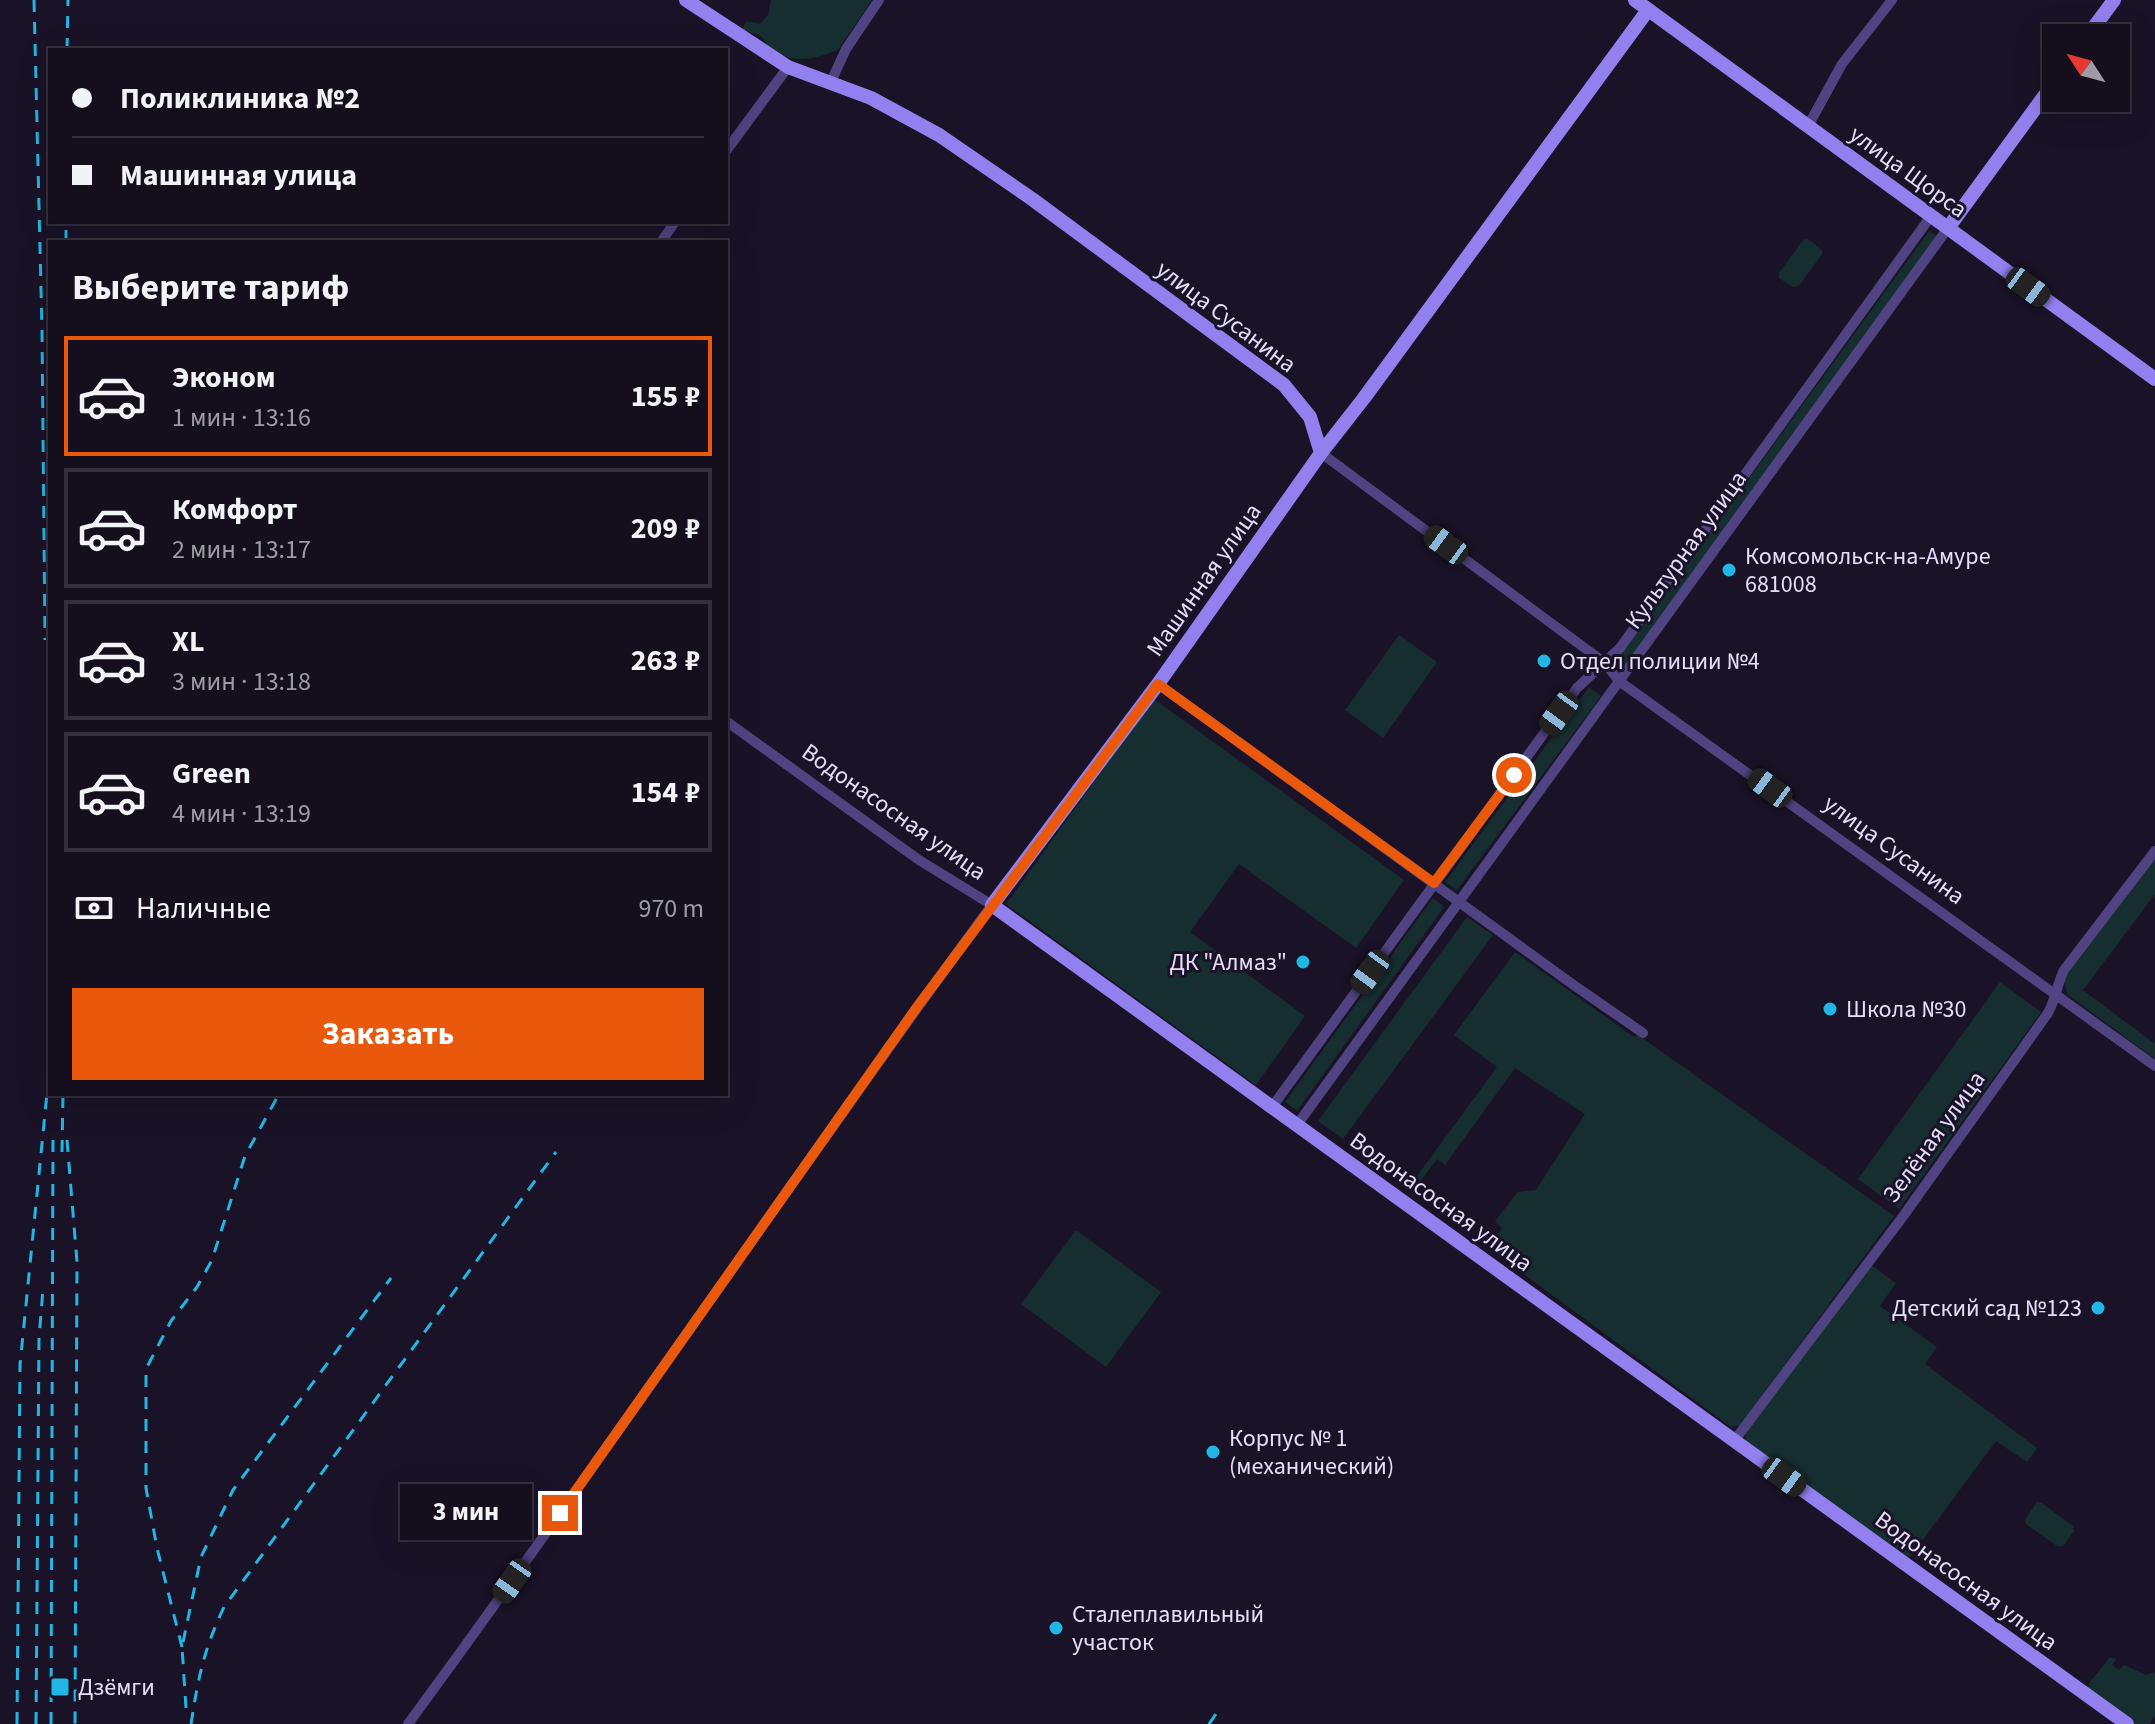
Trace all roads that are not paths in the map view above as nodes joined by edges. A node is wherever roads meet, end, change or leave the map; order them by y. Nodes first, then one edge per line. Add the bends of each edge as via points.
1 (686, 0) edge
2 (879, 0) edge
3 (1635, 0) edge
4 (1892, 0) edge
5 (2114, 0) edge
6 (1648, 10) junction
7 (2096, 24) edge
8 (788, 67) junction
9 (830, 84) junction
10 (2042, 99) edge
11 (1808, 126) junction
12 (728, 148) edge
13 (1931, 216) junction
14 (1948, 228) junction
15 (2155, 379) edge
16 (1321, 453) junction
17 (1605, 663) junction
18 (1619, 681) junction
19 (1158, 684) junction
20 (728, 722) edge
21 (2155, 851) edge
22 (1434, 883) junction
23 (1458, 902) junction
24 (992, 905) junction
25 (2057, 994) junction
26 (1643, 1033) dead end
27 (2155, 1066) edge
28 (1272, 1107) junction
29 (1297, 1125) junction
30 (1734, 1441) junction
31 (408, 1724) edge
32 (2127, 1724) edge

1 - 8 street, улица Сусанина
2 - 9 street
3 - 6 street, улица Щорса
4 - 11 street via 1842,64
5 - 7 street
6 - 11 street, улица Щорса
6 - 16 street, Машинная улица
8 - 9 street, улица Сусанина
8 - 12 street
9 - 16 street, улица Сусанина via 871,98 939,135 1284,385 1310,417
10 - 14 street, Культурная улица
11 - 13 street, улица Щорса
13 - 14 street, улица Щорса
13 - 17 street, Культурная улица
14 - 15 street, улица Щорса
14 - 18 street, Культурная улица
16 - 17 street, улица Сусанина
16 - 19 street, Машинная улица
17 - 18 street, улица Сусанина
17 - 22 street, Культурная улица via 1577,688
18 - 23 street, Культурная улица
18 - 25 street, улица Сусанина
19 - 22 street
19 - 24 street, Машинная улица
20 - 24 street, Водонасосная улица via 919,860
21 - 25 street, Зелёная улица via 2064,970
22 - 23 street
22 - 28 street, Культурная улица
23 - 26 street
23 - 29 street, Культурная улица
24 - 28 street, Водонасосная улица
24 - 31 street, Машинная улица
25 - 27 street, улица Сусанина
25 - 30 street, Зелёная улица via 1904,1215
28 - 29 street, Водонасосная улица
29 - 30 street, Водонасосная улица
30 - 32 street, Водонасосная улица

